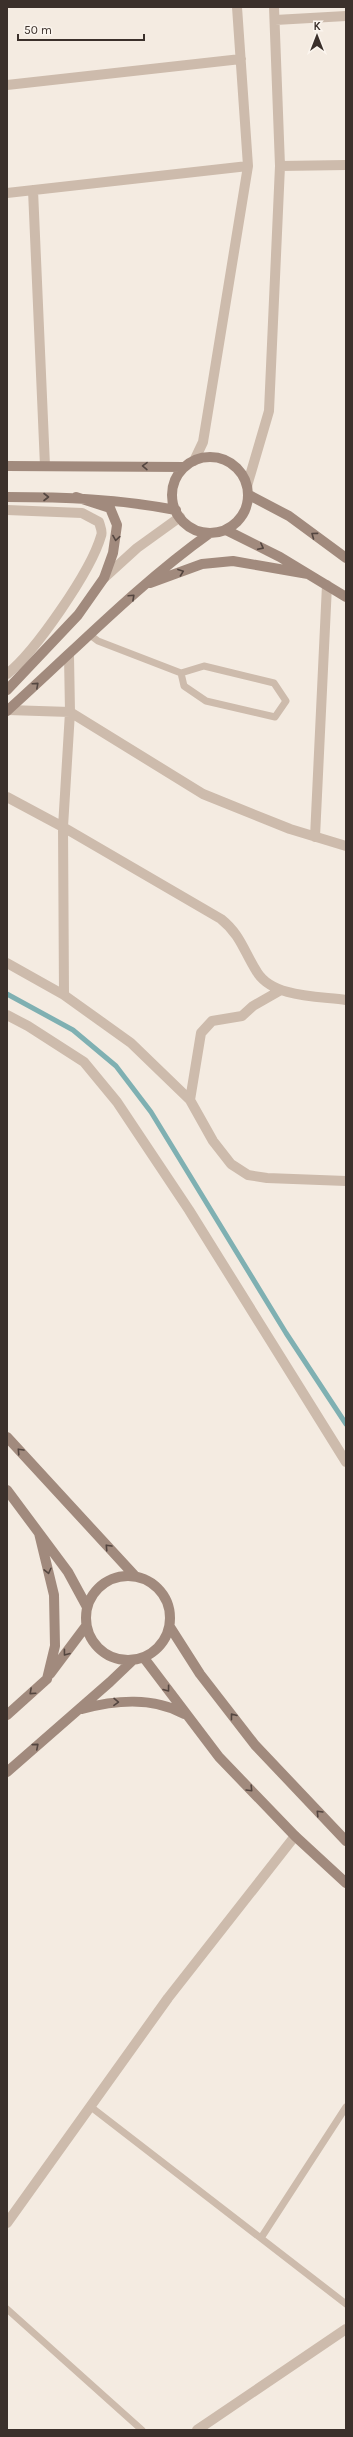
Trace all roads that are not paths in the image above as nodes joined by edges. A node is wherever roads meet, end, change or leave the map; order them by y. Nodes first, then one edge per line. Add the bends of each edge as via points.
1 (237, 7) edge
2 (274, 7) edge
3 (346, 16) edge
4 (275, 20) junction
5 (241, 59) junction
6 (7, 85) edge
7 (346, 165) edge
8 (248, 166) junction
9 (280, 166) junction
10 (33, 190) junction
11 (7, 193) edge
12 (194, 461) junction
13 (7, 466) edge
14 (45, 466) junction
15 (184, 467) junction
16 (248, 491) junction
17 (7, 497) edge
18 (76, 497) junction
19 (7, 510) edge
20 (178, 513) junction
21 (226, 530) junction
22 (210, 533) junction
23 (346, 558) edge
24 (308, 574) junction
25 (104, 578) junction
26 (144, 585) junction
27 (327, 585) junction
28 (346, 597) edge
29 (90, 635) junction
30 (69, 656) junction
31 (181, 673) junction
32 (7, 674) edge
33 (7, 690) edge
34 (7, 711) edge
35 (70, 712) junction
36 (7, 797) edge
37 (63, 827) junction
38 (315, 837) junction
39 (346, 846) edge
40 (7, 963) edge
41 (281, 990) junction
42 (64, 995) junction
43 (346, 1000) edge
44 (7, 1016) edge
45 (190, 1100) junction
46 (346, 1181) edge
47 (7, 1437) edge
48 (346, 1462) edge
49 (7, 1490) edge
50 (39, 1533) junction
51 (135, 1576) junction
52 (87, 1607) junction
53 (86, 1626) junction
54 (170, 1627) junction
55 (144, 1658) junction
56 (132, 1661) junction
57 (47, 1679) junction
58 (78, 1710) junction
59 (7, 1715) edge
60 (188, 1716) junction
61 (7, 1772) edge
62 (295, 1836) junction
63 (346, 1841) edge
64 (346, 1882) edge
65 (91, 2107) junction
66 (346, 2107) edge
67 (7, 2224) edge
68 (262, 2238) junction
69 (346, 2304) edge
70 (7, 2309) edge
71 (346, 2329) edge
72 (142, 2430) edge
73 (197, 2430) edge

1 - 5 street
2 - 4 street
3 - 4 street
4 - 9 street
5 - 6 street
5 - 8 street
7 - 9 street
8 - 10 street
8 - 12 street via 203,442
9 - 16 street via 269,411
10 - 11 street
10 - 14 street
12 - 15 main road
12 - 16 main road via 216,457 229,462 244,476
13 - 14 main road
15 -> 14 main road
15 - 20 main road via 173,487 173,503
16 - 21 main road via 244,513
23 -> 16 main road via 289,516
17 -> 18 main road
18 - 20 main road via 132,502
18 -> 25 main road via 110,508 118,526
19 - 32 street via 82,513 99,522 102,535 88,566 37,643
20 - 22 main road via 192,528
20 - 25 street
21 - 22 main road
21 -> 24 main road
22 - 26 main road
26 -> 24 main road via 202,564 233,561
24 - 27 main road
25 - 33 main road via 78,615
29 -> 26 main road
27 - 28 main road
27 - 38 street
29 - 30 main road
29 - 31 lane via 98,641
34 -> 30 main road
30 - 35 street
31 - 31 lane via 204,666 274,683 286,702 275,717 206,701 184,686
34 - 35 street
35 - 37 street
35 - 38 street via 203,794
36 - 37 street
37 - 41 street via 221,919 233,929 257,973
37 - 42 street
38 - 39 street
40 - 42 street
41 - 43 street
41 - 45 street via 253,1006 242,1016 212,1020 206,1025 201,1032
42 - 45 street via 131,1043
44 - 48 street via 28,1026 84,1062 118,1102 189,1210
45 - 46 street via 213,1141 230,1164 248,1175
51 -> 47 main road
49 - 50 main road
50 - 52 main road via 68,1572
50 -> 57 main road via 54,1595 55,1646
51 - 52 main road via 122,1576 100,1586
51 - 54 main road via 148,1580 159,1588 169,1607
52 - 53 main road
53 - 56 main road via 90,1638 108,1656
53 -> 57 main road
54 - 55 main road via 165,1640 156,1651
63 -> 54 main road via 255,1746 200,1674
55 - 56 main road
55 -> 60 main road
56 - 58 main road
57 -> 59 main road
58 -> 60 main road via 107,1702 158,1704
61 -> 58 main road
60 -> 62 main road via 219,1758
62 - 64 main road
62 - 65 street via 168,1998
65 - 67 street
65 - 68 lane
66 - 68 lane
68 - 69 lane
70 - 72 lane
71 - 73 street

